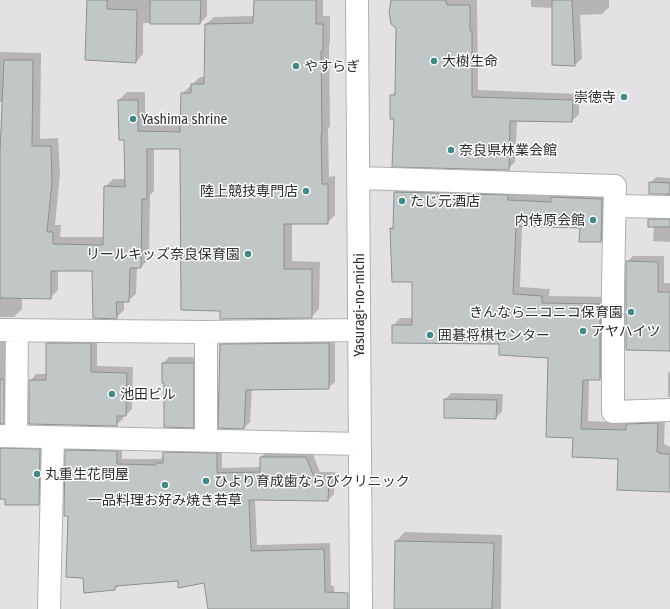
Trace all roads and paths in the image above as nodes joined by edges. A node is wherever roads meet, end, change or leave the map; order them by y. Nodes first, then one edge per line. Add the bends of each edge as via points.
1 (357, 0) edge
2 (359, 178) junction
3 (614, 206) junction
4 (670, 207) edge
5 (9, 330) edge
6 (358, 330) junction
7 (206, 332) junction
8 (670, 410) edge
9 (8, 436) edge
10 (53, 437) junction
11 (206, 440) junction
12 (360, 444) junction
13 (50, 609) edge
14 (361, 609) edge

1 - 2 street, Yasuragi-no-michi
2 - 3 street via 615,186
2 - 6 street, Yasuragi-no-michi
3 - 4 street
3 - 8 street via 613,412
5 - 7 street
5 - 9 street
6 - 7 street
6 - 12 street, Yasuragi-no-michi
7 - 11 street
9 - 10 street
10 - 11 street
10 - 13 street
11 - 12 street
12 - 14 street, Yasuragi-no-michi

